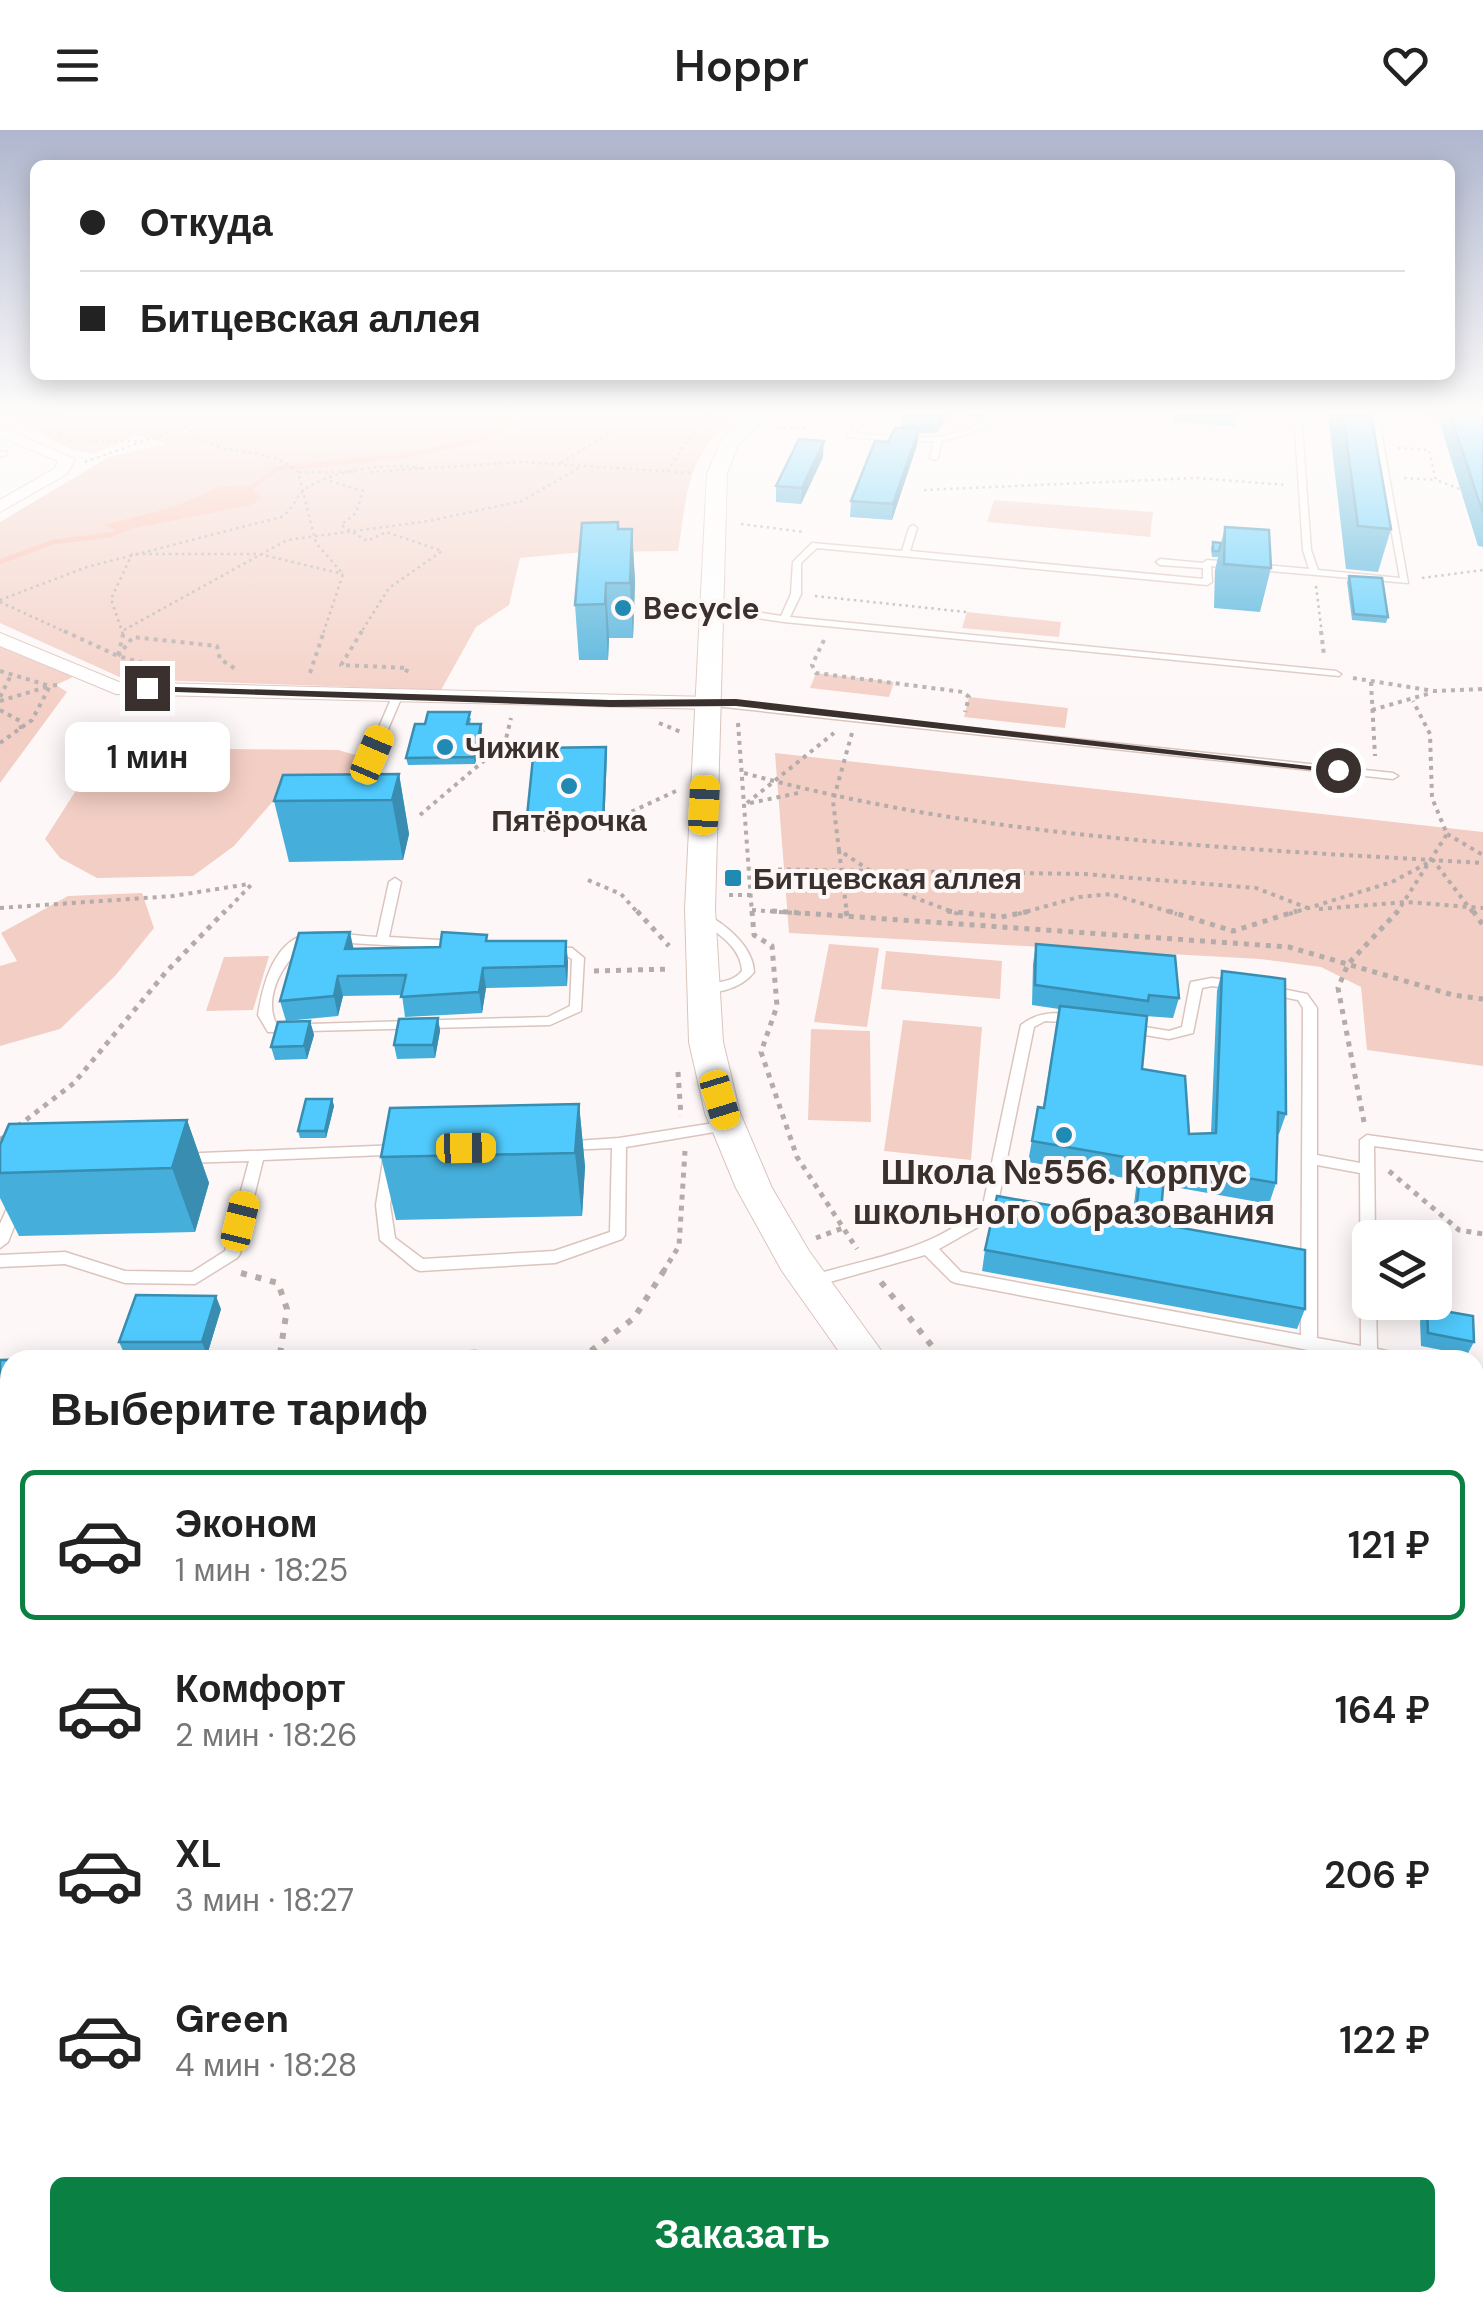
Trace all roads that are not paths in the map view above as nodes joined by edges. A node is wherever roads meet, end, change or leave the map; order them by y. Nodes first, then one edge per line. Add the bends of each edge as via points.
1 (715, 516) edge
2 (1304, 516) edge
3 (1392, 516) edge
4 (913, 528) dead end
5 (905, 554) junction
6 (1160, 562) dead end
7 (1207, 566) junction
8 (1314, 572) junction
9 (712, 608) junction
10 (784, 619) junction
11 (0, 639) edge
12 (1331, 673) road end
13 (393, 688) junction
14 (709, 702) junction
15 (372, 755) dead end
16 (1392, 776) dead end
17 (395, 882) dead end
18 (710, 905) junction
19 (382, 941) junction
20 (686, 978) junction
21 (1095, 1023) edge
22 (1113, 1026) edge
23 (728, 1126) junction
24 (619, 1143) junction
25 (542, 1146) edge
26 (409, 1149) edge
27 (390, 1150) junction
28 (1367, 1154) junction
29 (256, 1156) junction
30 (1483, 1156) edge
31 (165, 1159) edge
32 (1310, 1159) junction
33 (28, 1176) edge
34 (0, 1242) edge
35 (926, 1246) junction
36 (0, 1261) edge
37 (811, 1282) junction
38 (1309, 1343) junction
39 (853, 1350) edge
40 (1339, 1350) edge
41 (1369, 1350) edge

1 - 9 street
2 - 8 lane
3 - 8 lane via 1404,581
4 - 5 lane
5 - 7 lane via 1207,582
5 - 10 lane via 815,545 798,562 796,594
6 - 7 lane
7 - 8 lane
9 - 10 lane
9 - 14 street
10 - 12 lane
11 - 13 street via 116,688
13 - 14 street via 516,699
13 - 15 lane
14 - 16 lane
14 - 18 street
17 - 19 lane
18 - 20 street
18 - 20 lane via 748,956 749,972 730,987
19 - 19 lane via 568,951 578,958 576,1008 550,1021 273,1029 267,1022 285,950 312,937
20 - 23 street
21 - 35 lane via 1043,1017 1028,1025 990,1208 965,1230
22 - 32 lane via 1168,1034 1188,1030 1194,990 1202,982 1302,996 1310,1008
23 - 24 lane
23 - 37 street
24 - 25 lane
24 - 27 lane via 617,1235 555,1256 420,1264 388,1240 383,1206
26 - 27 lane
27 - 29 lane
28 - 30 lane
28 - 32 lane
28 - 41 lane
29 - 31 lane
29 - 36 lane via 232,1254 195,1278 125,1277 65,1258
32 - 38 lane
33 - 34 lane
35 - 37 lane
35 - 38 lane via 956,1277
37 - 39 street
38 - 40 lane

